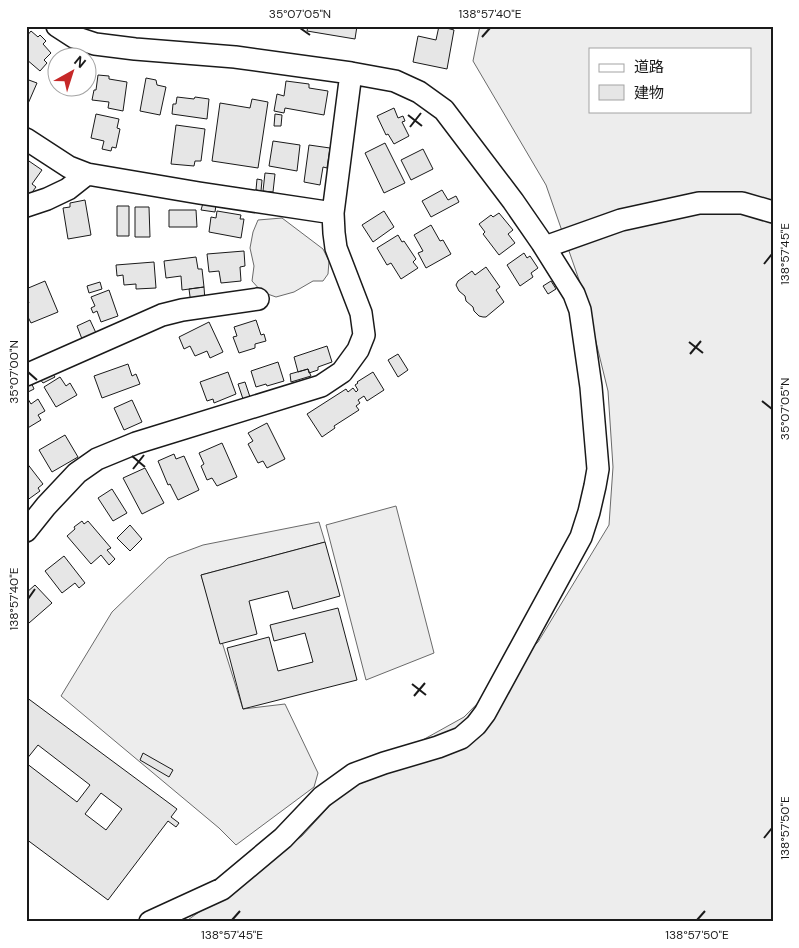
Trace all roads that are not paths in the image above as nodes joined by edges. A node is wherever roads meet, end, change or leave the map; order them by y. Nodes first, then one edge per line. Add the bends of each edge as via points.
1 (57, 26) edge
2 (351, 73) junction
3 (26, 139) edge
4 (87, 174) junction
5 (26, 206) edge
6 (773, 212) edge
7 (333, 213) junction
8 (545, 247) junction
9 (258, 299) dead end
10 (26, 375) edge
11 (26, 531) edge
12 (150, 922) edge

1 - 2 street via 74,37 96,44 235,57
2 - 7 street
2 - 8 street via 395,81 419,92 444,110
3 - 4 street via 69,167
4 - 5 street via 68,189
4 - 7 street
6 - 8 street via 742,203 699,203 621,220
7 - 11 street via 336,248 362,313 364,335 358,350 342,372 321,386 136,443 97,459 77,473
8 - 12 street via 574,294 580,310 598,469 581,537 485,713 461,738 354,774 322,797 283,838 222,889
9 - 10 street via 162,315

